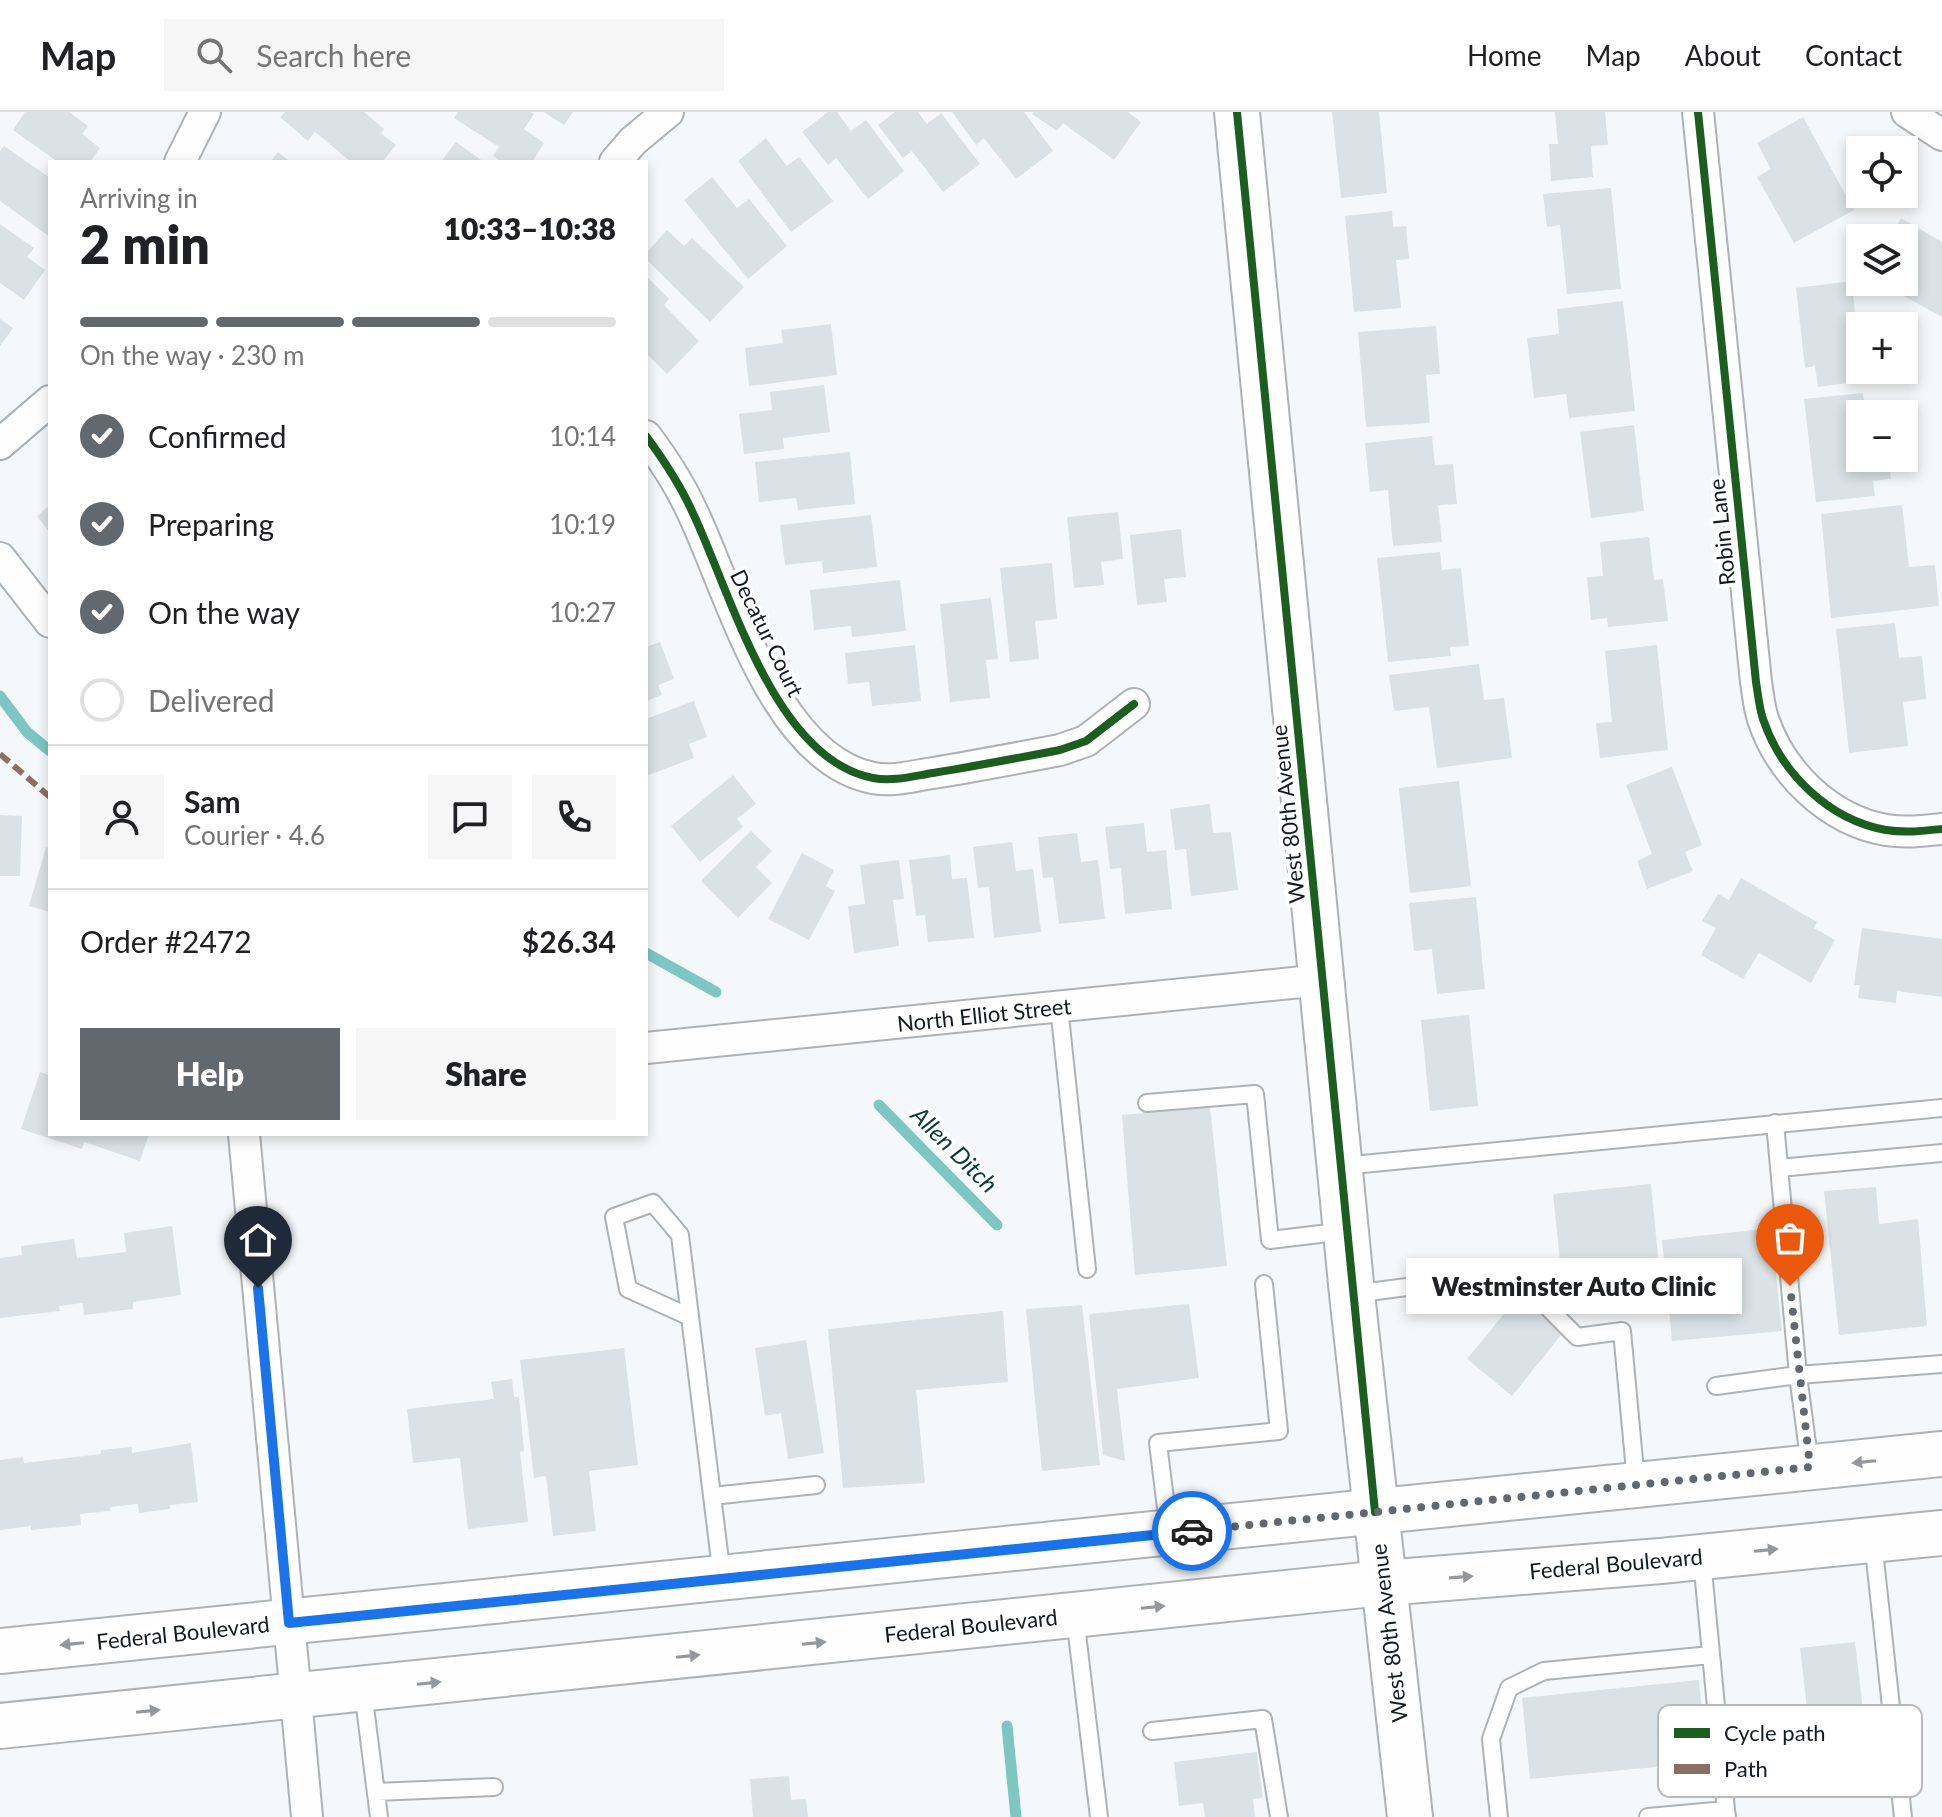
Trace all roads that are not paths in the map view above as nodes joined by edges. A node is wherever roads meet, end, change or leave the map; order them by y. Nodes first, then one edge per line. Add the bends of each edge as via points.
1 (205, 112) edge
2 (668, 112) edge
3 (1237, 112) edge
4 (1698, 112) edge
5 (1907, 112) edge
6 (1942, 135) edge
7 (181, 160) edge
8 (617, 160) edge
9 (48, 403) edge
10 (648, 439) edge
11 (0, 444) edge
12 (0, 558) edge
13 (48, 619) edge
14 (1134, 704) dead end
15 (1942, 829) edge
16 (1322, 980) junction
17 (1059, 1007) junction
18 (648, 1048) edge
19 (1147, 1103) dead end
20 (1942, 1108) edge
21 (1775, 1123) junction
22 (244, 1136) edge
23 (1942, 1153) edge
24 (1340, 1166) junction
25 (1779, 1168) junction
26 (1346, 1230) junction
27 (1087, 1269) dead end
28 (1264, 1284) dead end
29 (1352, 1294) junction
30 (690, 1317) junction
31 (1942, 1364) edge
32 (1798, 1375) junction
33 (1716, 1386) dead end
34 (1942, 1454) edge
35 (1810, 1467) junction
36 (1637, 1484) junction
37 (816, 1485) dead end
38 (712, 1496) junction
39 (1375, 1512) junction
40 (1942, 1533) edge
41 (1169, 1534) junction
42 (1873, 1540) junction
43 (1702, 1557) junction
44 (722, 1579) junction
45 (1383, 1583) junction
46 (1075, 1615) junction
47 (289, 1623) junction
48 (0, 1651) edge
49 (1711, 1655) junction
50 (362, 1690) junction
51 (296, 1697) junction
52 (1716, 1705) edge
53 (1891, 1705) edge
54 (0, 1726) edge
55 (1152, 1731) dead end
56 (494, 1787) dead end
57 (376, 1792) junction
58 (1901, 1797) edge
59 (1727, 1813) edge
60 (307, 1817) edge
61 (379, 1817) edge
62 (1099, 1817) edge
63 (1279, 1817) edge
64 (1410, 1817) edge
65 (1499, 1817) edge
66 (1648, 1817) edge
67 (1903, 1817) edge

1 - 7 street
2 - 8 street
3 - 16 main road, West 80th Avenue
4 - 15 street, Robin Lane via 1762,717 1788,769 1834,810 1885,830
5 - 6 street
9 - 11 street
10 - 14 street, Decatur Court via 691,508 779,704 814,746 841,766 890,779 1060,750 1086,741
12 - 13 street
16 - 17 street, North Elliot Street
16 - 24 main road, West 80th Avenue
17 - 18 street, North Elliot Street
17 - 27 lane
19 - 26 lane via 1255,1094 1270,1240
20 - 21 lane
21 - 24 lane
21 - 25 lane
22 - 47 street
23 - 25 lane
24 - 26 main road, West 80th Avenue
25 - 32 lane
26 - 29 main road, West 80th Avenue
28 - 41 lane via 1279,1431 1158,1443
29 - 36 lane via 1514,1273 1577,1337 1622,1331
29 - 39 main road, West 80th Avenue
30 - 30 lane via 680,1235 653,1203 614,1217 628,1289
30 - 38 lane
31 - 32 lane
32 - 33 lane
32 - 35 lane
34 -> 35 main road, Federal Boulevard
35 - 36 main road, Federal Boulevard
36 - 39 main road, Federal Boulevard
37 - 38 lane
38 - 44 lane
39 - 41 main road, Federal Boulevard
39 - 45 main road, West 80th Avenue
40 - 42 main road, Federal Boulevard
41 - 44 main road, Federal Boulevard
43 -> 42 main road, Federal Boulevard
42 - 53 lane
45 -> 43 main road, Federal Boulevard
43 - 49 lane
44 - 47 main road, Federal Boulevard
46 -> 45 main road, Federal Boulevard
45 - 64 main road, West 80th Avenue
50 -> 46 main road, Federal Boulevard
46 - 62 lane
47 -> 48 main road, Federal Boulevard
47 - 51 street
49 - 52 lane
49 - 65 lane via 1544,1671 1509,1688 1491,1739
50 - 51 main road, Federal Boulevard
50 - 57 lane
54 -> 51 main road, Federal Boulevard
51 - 60 street
55 - 63 lane via 1263,1719
56 - 57 lane
57 - 61 lane
58 - 67 lane
59 - 66 lane

